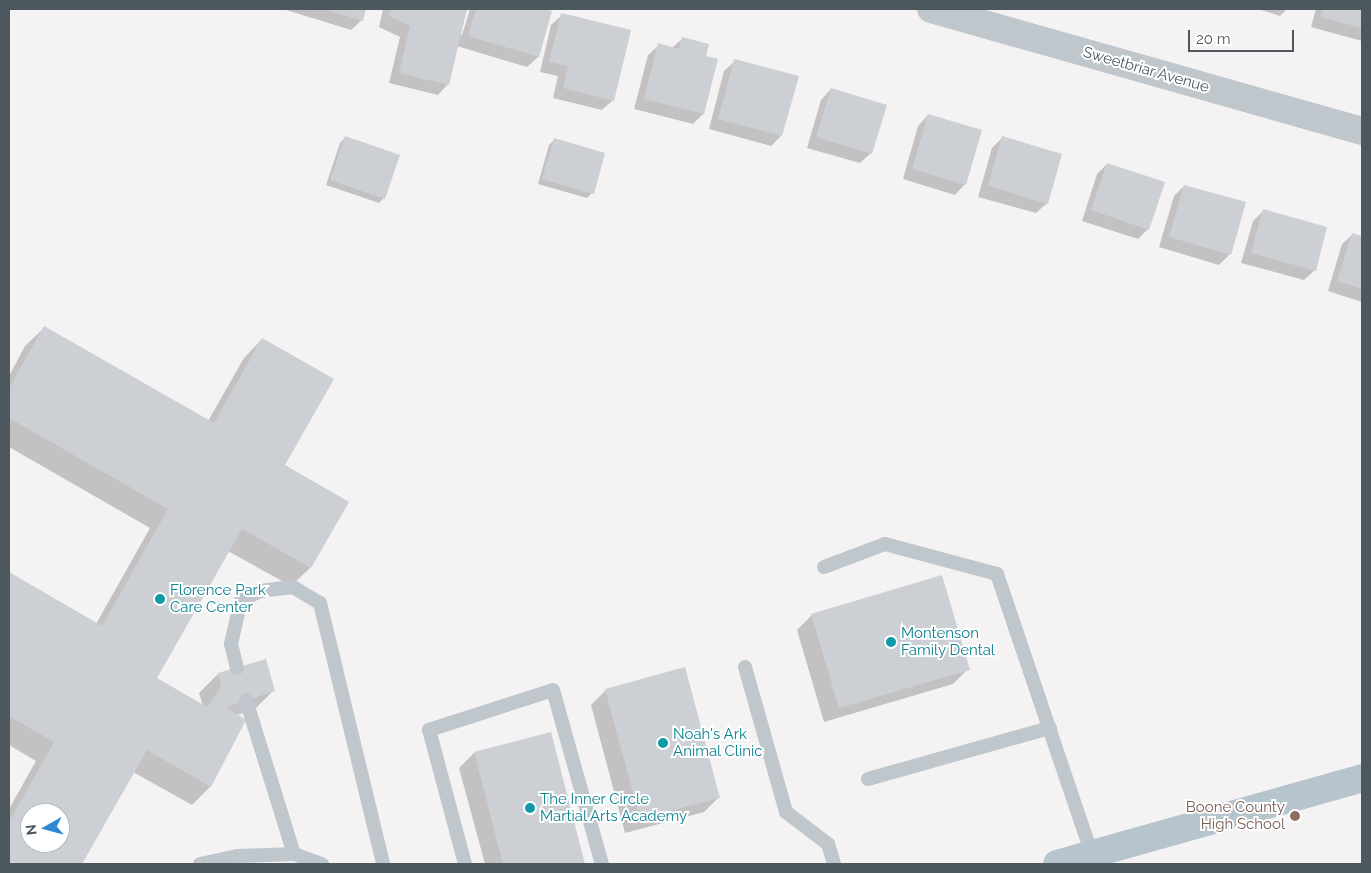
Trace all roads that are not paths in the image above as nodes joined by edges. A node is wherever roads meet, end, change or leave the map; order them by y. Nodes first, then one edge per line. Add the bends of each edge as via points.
1 (931, 9) edge
2 (1362, 131) edge
3 (824, 567) dead end
4 (236, 668) dead end
5 (745, 668) dead end
6 (246, 700) dead end
7 (1050, 728) junction
8 (1362, 778) edge
9 (868, 779) dead end
10 (294, 854) junction
11 (1092, 854) junction
12 (200, 864) edge
13 (322, 864) edge
14 (383, 864) edge
15 (466, 864) edge
16 (602, 864) edge
17 (834, 864) edge
18 (1057, 864) edge

1 - 2 street, Sweetbriar Avenue
3 - 7 lane via 885,544 997,574
4 - 14 lane via 231,644 241,600 260,591 293,587 320,603
5 - 17 lane via 786,812 828,844
6 - 10 lane
7 - 9 lane
7 - 11 lane
8 - 11 main road
10 - 12 lane via 238,856
10 - 13 lane
11 - 18 main road
15 - 16 lane via 429,730 553,690

